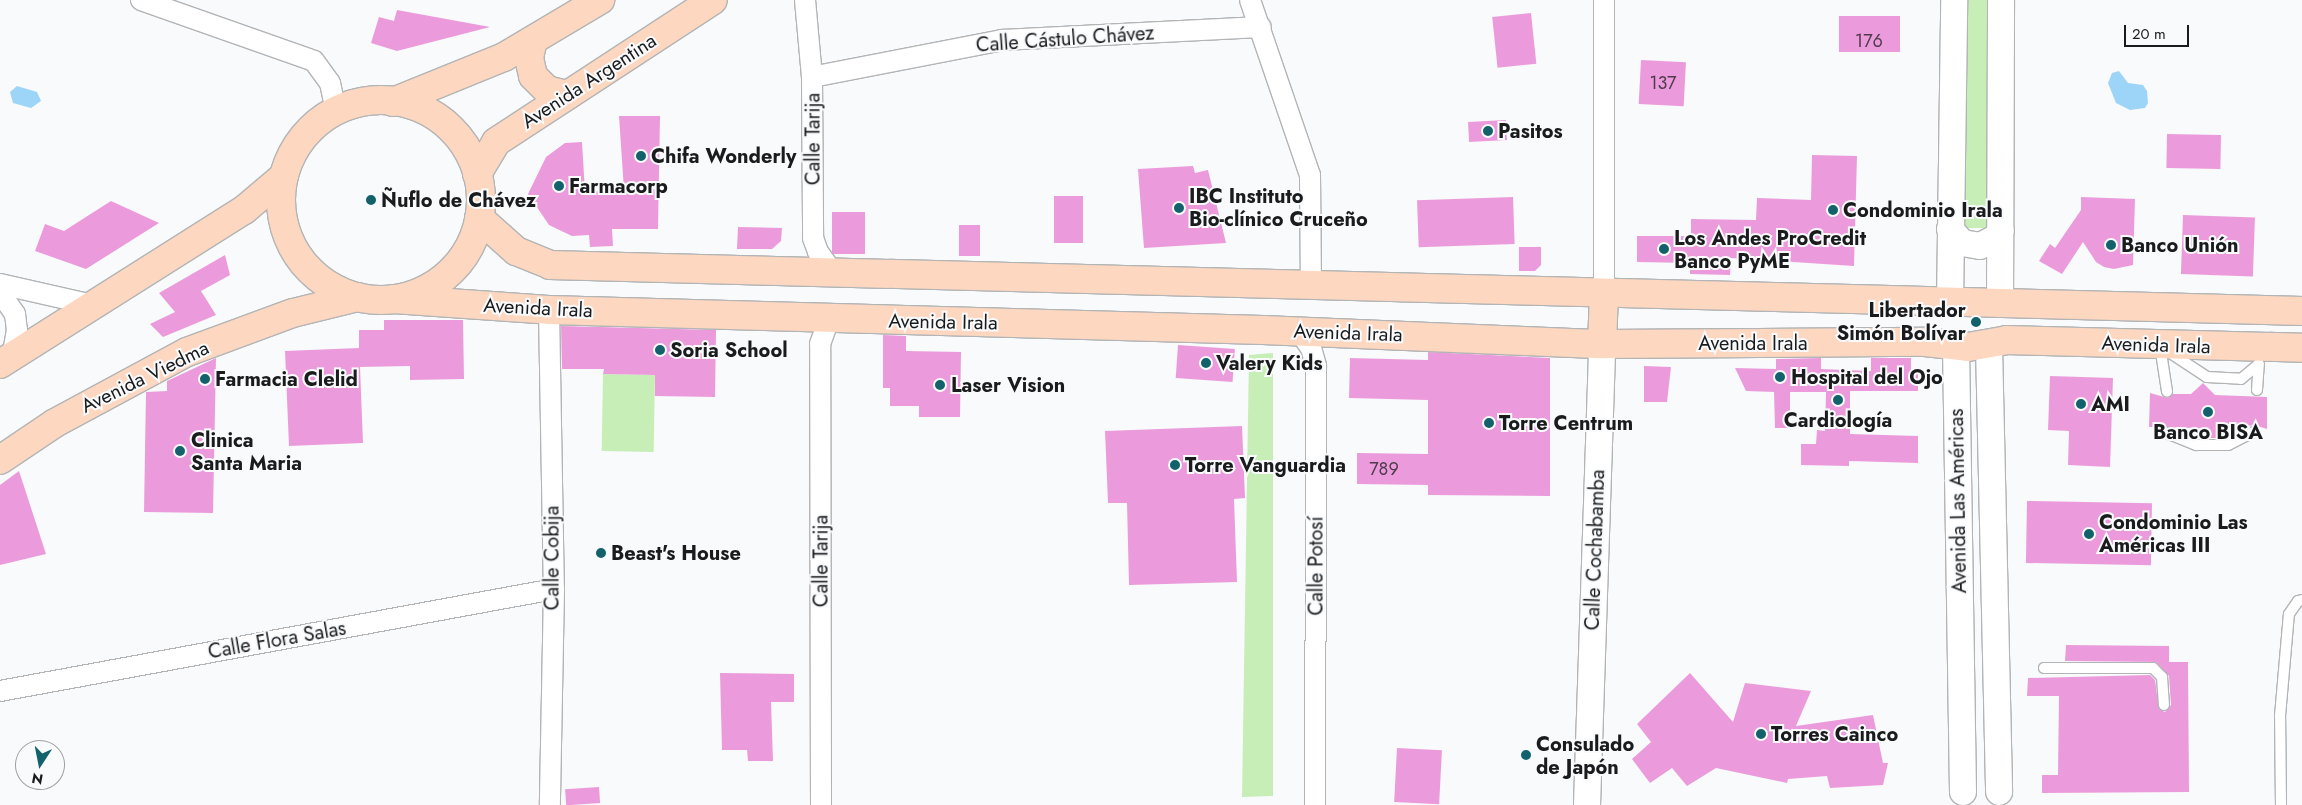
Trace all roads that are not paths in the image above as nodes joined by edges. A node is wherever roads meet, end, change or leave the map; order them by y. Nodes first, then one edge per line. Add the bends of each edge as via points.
1 (141, 0) edge
2 (600, 0) edge
3 (713, 0) edge
4 (805, 0) edge
5 (1250, 0) edge
6 (1954, 0) edge
7 (2001, 0) edge
8 (1602, 3) edge
9 (1260, 27) junction
10 (534, 40) junction
11 (812, 77) junction
12 (567, 95) junction
13 (393, 102) junction
14 (336, 111) junction
15 (477, 174) junction
16 (284, 176) junction
17 (480, 218) junction
18 (1950, 229) junction
19 (2001, 230) junction
20 (833, 273) junction
21 (1311, 283) junction
22 (0, 284) edge
23 (0, 292) edge
24 (1604, 294) junction
25 (358, 297) junction
26 (393, 299) junction
27 (1950, 304) junction
28 (2000, 304) junction
29 (93, 305) junction
30 (549, 310) junction
31 (2302, 312) edge
32 (829, 319) junction
33 (1299, 331) junction
34 (1602, 344) junction
35 (2160, 345) junction
36 (1956, 346) junction
37 (1989, 346) junction
38 (2302, 348) edge
39 (2258, 356) junction
40 (6, 360) edge
41 (2257, 390) dead end
42 (2167, 391) dead end
43 (2164, 432) dead end
44 (2254, 432) dead end
45 (0, 460) edge
46 (554, 589) junction
47 (2302, 600) edge
48 (2044, 668) dead end
49 (0, 691) edge
50 (2164, 705) dead end
51 (1958, 798) edge
52 (2003, 798) edge
53 (550, 805) edge
54 (821, 805) edge
55 (1315, 805) edge
56 (1587, 805) edge
57 (2281, 805) edge

1 - 14 street via 314,62 330,83
2 - 10 main road
3 - 12 main road, Avenida Argentina
4 - 11 street, Calle Tarija
5 - 9 street
6 - 18 street, Avenida Las Américas
7 - 19 street
8 - 24 street
9 - 11 street, Calle Cástulo Chávez via 1002,40
9 - 21 street via 1310,175
10 - 12 main road via 529,58 533,76 547,90
10 - 13 main road via 504,57
11 - 20 street, Calle Tarija via 813,238 818,252
12 - 15 main road, Avenida Argentina via 496,142
13 - 14 main road via 364,102
13 - 15 main road via 416,107 443,122 464,146
14 - 16 main road via 303,137
15 - 17 main road
16 - 25 main road via 282,214 294,250 320,279
16 - 29 main road via 244,210 144,276
17 - 20 main road, Avenida Irala via 516,251 550,265
17 - 26 main road via 466,253 448,274 418,293
18 - 19 street via 1962,243 1980,246
18 - 27 street, Avenida Las Américas
19 - 28 street
20 - 21 main road, Avenida Irala
21 - 24 main road, Avenida Irala
22 - 29 street
23 - 40 street via 14,314 17,330
24 - 27 main road, Avenida Irala
24 - 34 main road, Calle Cochabamba
25 - 26 main road, Avenida Irala
25 - 45 main road, Avenida Viedma via 293,313 187,352 55,423
26 - 30 main road, Avenida Irala
27 - 28 main road, Avenida Irala
27 - 36 main road, Avenida Las Américas
28 - 31 main road, Avenida Irala
29 - 40 main road
30 - 32 main road, Avenida Irala
30 - 46 street, Calle Cobija
32 - 33 main road, Avenida Irala
32 - 54 street, Calle Tarija via 820,344
33 - 34 main road, Avenida Irala
33 - 55 street, Calle Potosí via 1311,348 1316,366
34 - 36 main road, Avenida Irala via 1902,341
34 - 56 street, Calle Cochabamba
35 - 37 main road, Avenida Irala via 2006,340
35 - 39 main road, Avenida Irala
35 - 42 lane
36 - 37 main road, Avenida Irala
36 - 51 street, Avenida Las Américas
37 - 52 street, Avenida Las Américas
38 - 39 main road, Avenida Irala
39 - 41 lane
43 - 44 lane via 2196,445 2228,445
46 - 49 street, Calle Flora Salas
46 - 53 street, Calle Cobija
47 - 57 lane via 2298,600 2289,614 2280,716
48 - 50 lane via 2153,668 2162,677
51 - 52 street via 1980,786

